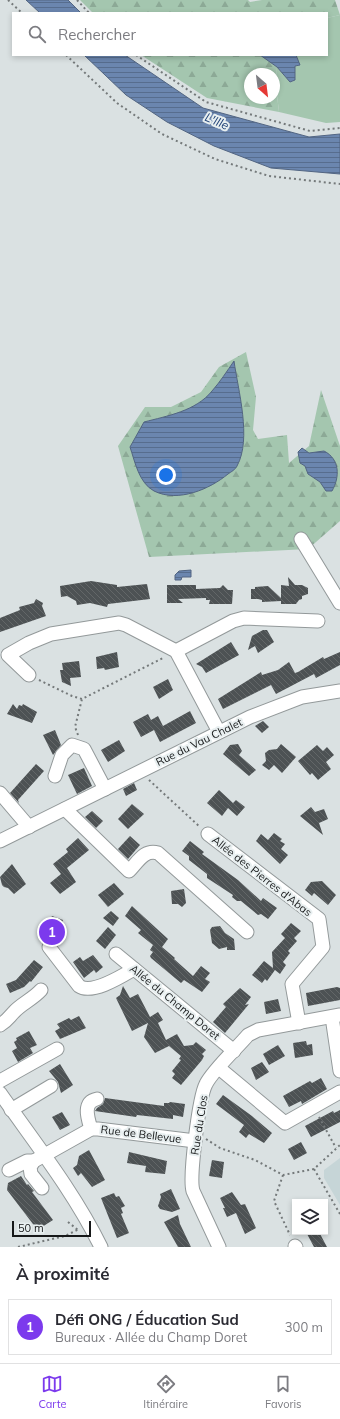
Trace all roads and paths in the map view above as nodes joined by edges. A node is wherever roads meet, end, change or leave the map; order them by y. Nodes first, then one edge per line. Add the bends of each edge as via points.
1 (8, 0) edge
2 (76, 0) edge
3 (21, 12) edge
4 (88, 12) edge
5 (67, 56) edge
6 (137, 56) edge
7 (340, 128) edge
8 (340, 184) edge
9 (301, 539) dead end
10 (340, 603) edge
11 (318, 621) dead end
12 (176, 651) junction
13 (29, 675) joint
14 (340, 691) edge
15 (82, 699) junction
16 (219, 732) junction
17 (84, 749) junction
18 (140, 771) junction
19 (55, 776) dead end
20 (105, 789) junction
21 (0, 793) edge
22 (65, 809) junction
23 (28, 827) junction
24 (208, 834) joint
25 (0, 841) edge
26 (247, 932) dead end
27 (49, 947) dead end
28 (116, 954) dead end
29 (134, 969) junction
30 (41, 990) dead end
31 (336, 1016) edge
32 (299, 1023) junction
33 (0, 1025) edge
34 (57, 1049) dead end
35 (234, 1051) junction
36 (219, 1068) junction
37 (340, 1071) edge
38 (0, 1081) edge
39 (51, 1086) dead end
40 (340, 1092) edge
41 (0, 1093) edge
42 (97, 1099) dead end
43 (313, 1107) junction
44 (11, 1110) junction
45 (91, 1129) junction
46 (195, 1141) junction
47 (340, 1145) edge
48 (336, 1148) junction
49 (40, 1158) junction
50 (314, 1169) junction
51 (9, 1170) dead end
52 (283, 1175) junction
53 (42, 1188) dead end
54 (340, 1214) edge
55 (68, 1222) dead end
56 (90, 1224) junction
57 (78, 1230) junction
58 (295, 1246) edge
59 (18, 1247) edge
60 (101, 1247) edge
61 (219, 1247) edge

1 - 3 path
2 - 4 path
5 - 8 path via 117,103 162,134 215,159 269,176
6 - 7 path via 206,102 310,131
9 - 10 street
11 - 12 street via 244,618 233,621
12 - 13 street via 122,624 59,632 29,643 8,655
12 - 15 path
12 - 16 street
13 - 15 path
14 - 16 street, Rue du Vau Chalet via 286,702
15 - 17 path via 75,727
16 - 18 street, Rue du Vau Chalet
17 - 19 street via 72,745 62,755
17 - 20 street
18 - 20 street, Rue du Vau Chalet
18 - 24 path, Allée des Pierres d'Abas
20 - 22 street, Rue du Vau Chalet
21 - 23 street
22 - 23 street, Rue du Vau Chalet
22 - 26 street via 129,871 145,853 158,853
23 - 25 street, Rue du Vau Chalet
24 - 32 street, Allée des Pierres d'Abas via 319,920 323,947 292,984
27 - 29 street via 79,986 85,989 98,986
28 - 29 street, Allée du Champ Doret
29 - 35 street, Allée du Champ Doret
30 - 33 street
31 - 32 street, Rue du Clos
31 - 37 street
32 - 35 street, Rue du Clos via 258,1030 248,1035
34 - 38 street
35 - 36 street, Rue du Clos
36 - 43 street via 285,1122
36 - 46 street, Rue du Clos via 206,1084
39 - 44 street
40 - 43 street
41 - 44 street
42 - 45 street via 88,1104 87,1117
43 - 48 path
44 - 49 street
45 - 46 street, Rue de Bellevue
45 - 49 street, Rue de Bellevue
46 - 52 path via 205,1138 225,1150 255,1160
46 - 61 street, Rue du Clos via 192,1188
47 - 48 path
48 - 50 path
49 - 51 street, Rue de Bellevue
49 - 53 street via 30,1167
49 - 56 street
50 - 52 path
50 - 54 path
52 - 58 path via 274,1201
55 - 57 path
56 - 57 path
56 - 60 street
57 - 59 path via 65,1236

